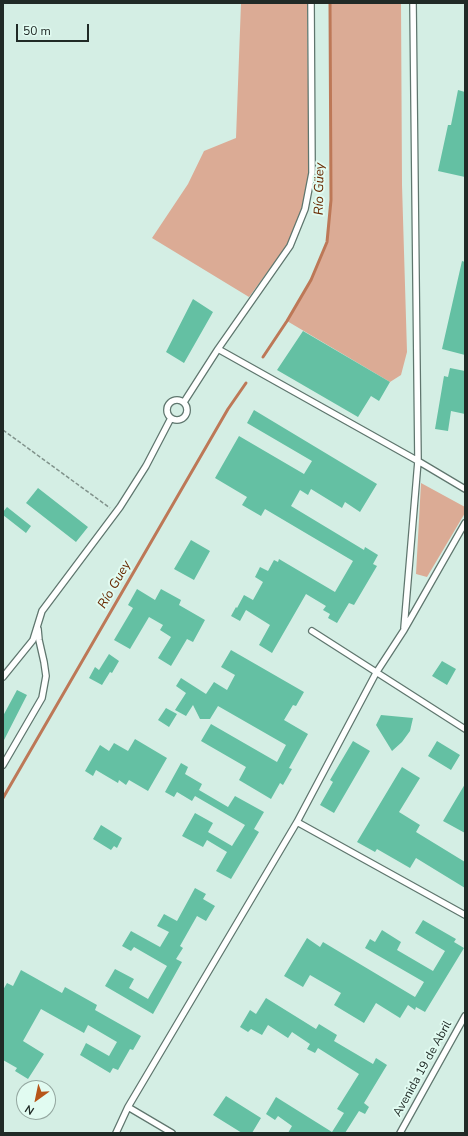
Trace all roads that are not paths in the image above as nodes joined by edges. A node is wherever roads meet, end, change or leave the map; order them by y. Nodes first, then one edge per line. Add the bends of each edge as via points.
1 (311, 3) edge
2 (412, 3) edge
3 (218, 349) junction
4 (184, 402) junction
5 (171, 418) junction
6 (418, 461) junction
7 (465, 489) edge
8 (465, 523) edge
9 (38, 625) junction
10 (404, 630) junction
11 (312, 631) dead end
12 (376, 673) junction
13 (3, 677) edge
14 (465, 728) edge
15 (3, 765) edge
16 (297, 822) junction
17 (465, 915) edge
18 (465, 1016) edge
19 (128, 1107) junction
20 (116, 1133) edge
21 (172, 1133) edge
22 (400, 1133) edge

1 - 3 lane via 312,173 305,209 290,246
2 - 6 lane
3 - 4 lane
3 - 6 lane
4 - 5 lane via 187,409 185,416 178,420
4 - 5 lane via 176,400 169,403 167,411
5 - 9 lane via 146,466 116,513 42,611
6 - 7 lane
6 - 10 lane
8 - 10 lane
9 - 13 lane via 32,640
9 - 15 lane via 46,676 42,698
10 - 12 lane
11 - 12 lane
12 - 14 lane
12 - 16 lane
16 - 17 lane
16 - 19 lane
18 - 22 lane, Avenida 19 de Abril
19 - 20 lane
19 - 21 lane

